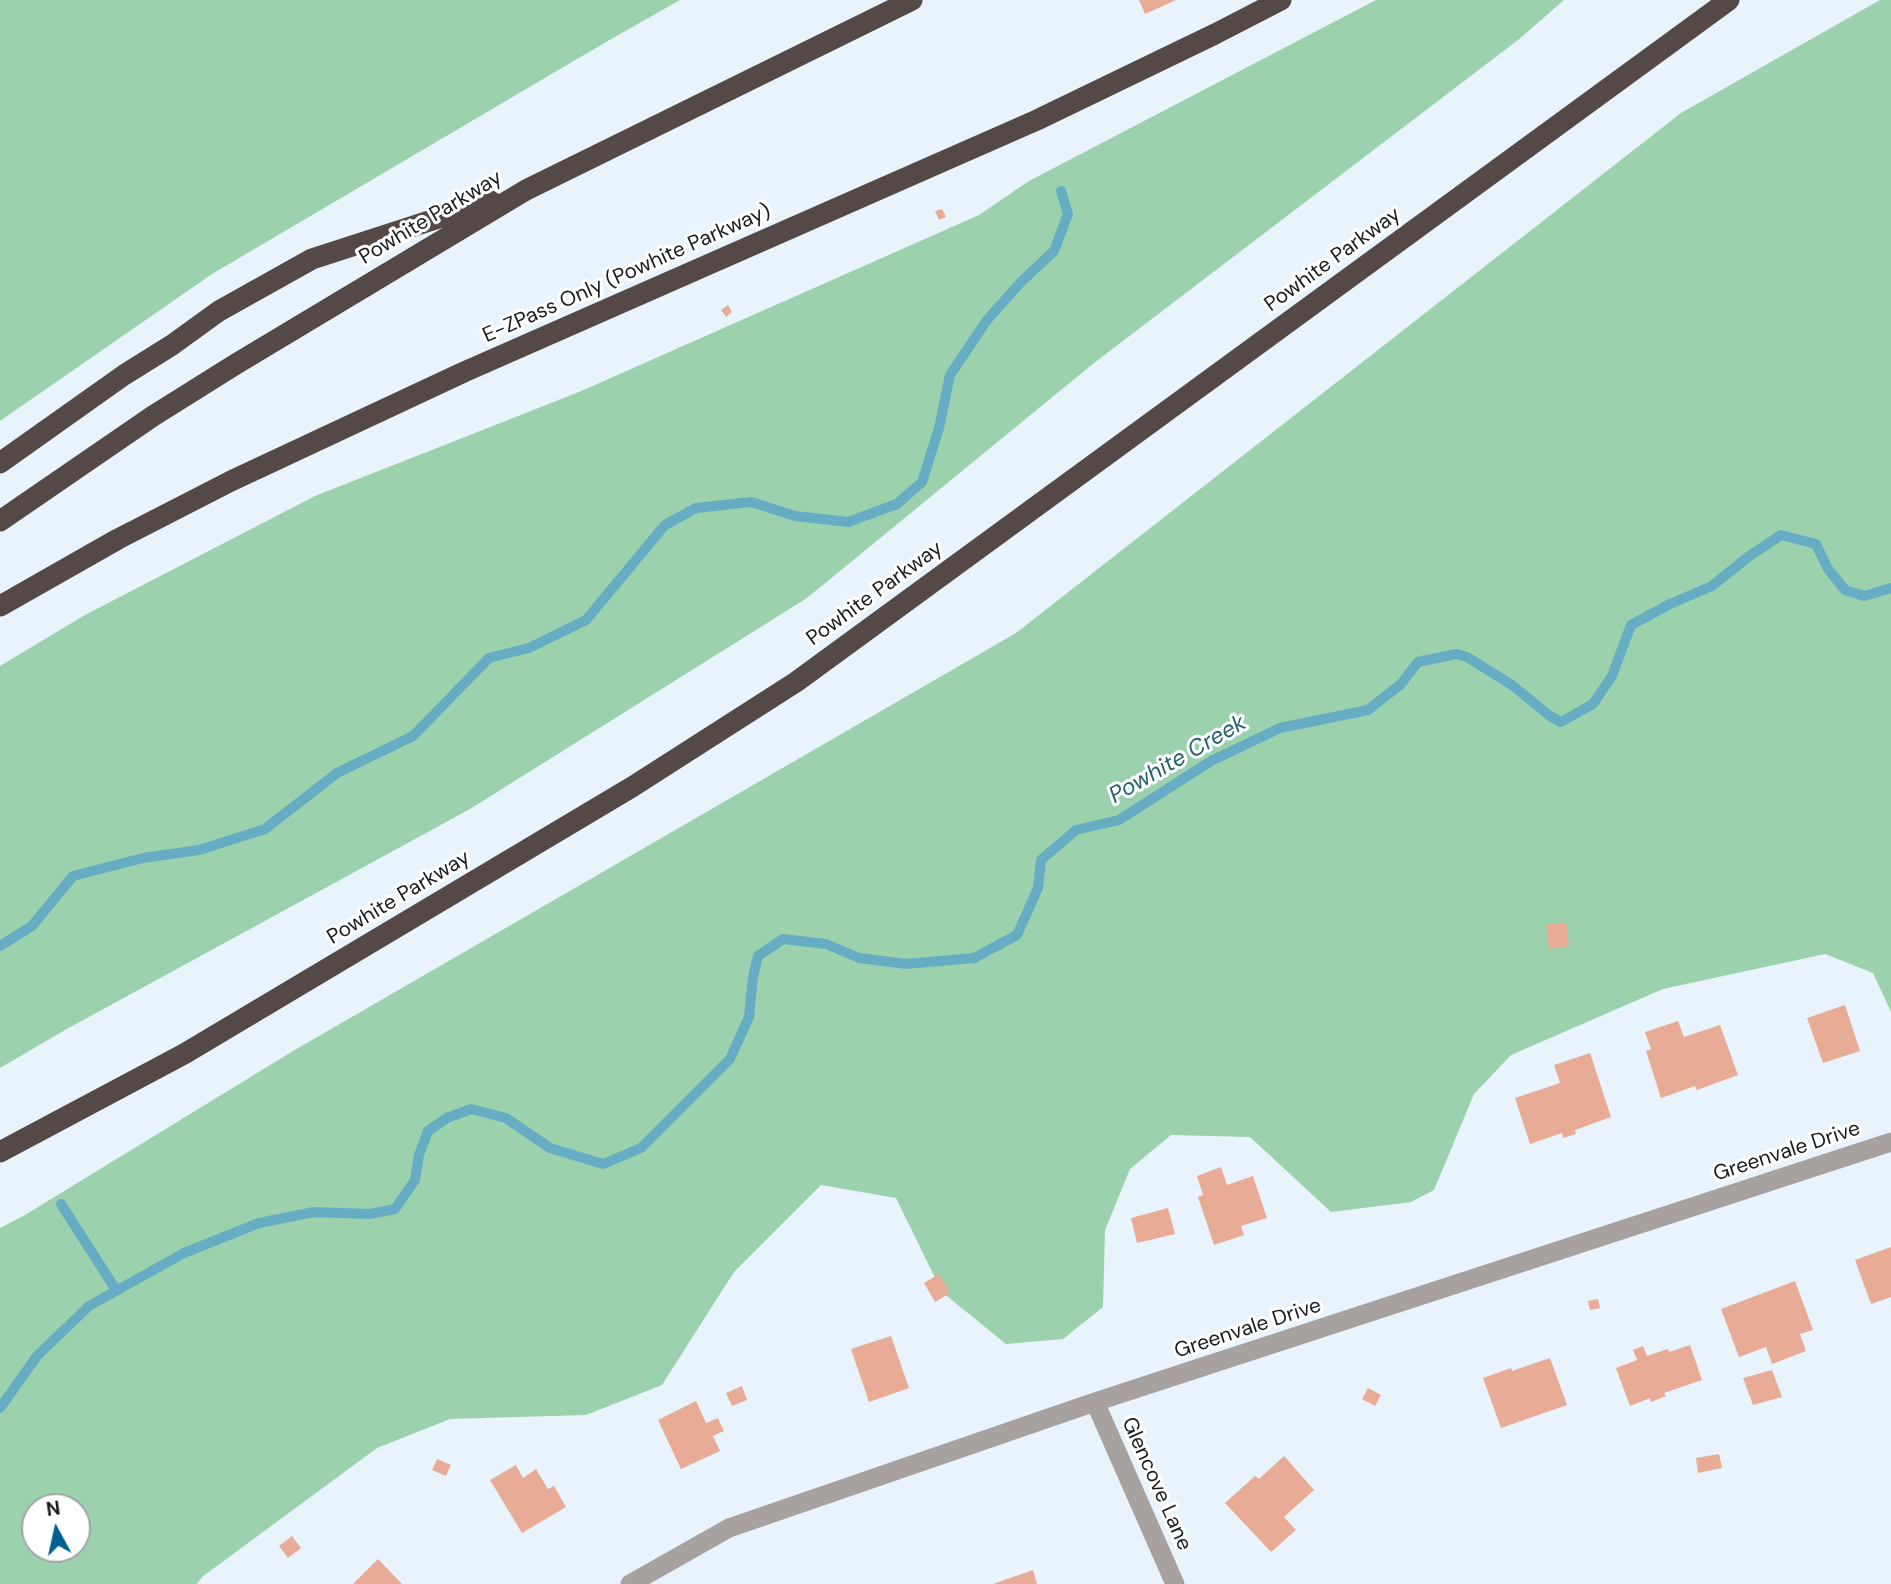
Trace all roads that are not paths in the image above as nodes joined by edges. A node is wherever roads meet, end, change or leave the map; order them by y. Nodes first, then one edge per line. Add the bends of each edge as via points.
1 (912, 0) edge
2 (1281, 0) edge
3 (1729, 0) edge
4 (526, 190) junction
5 (0, 463) edge
6 (0, 521) edge
7 (0, 606) edge
8 (1891, 1142) edge
9 (0, 1152) edge
10 (1095, 1402) junction
11 (630, 1584) edge
12 (1175, 1584) edge

1 - 4 highway, Powhite Parkway
2 - 7 highway, E-ZPass Only (Powhite Parkway) via 1037,120 464,372 231,481
3 - 9 highway, Powhite Parkway via 796,682 632,788 196,1047
4 - 5 highway via 312,260 219,311
4 - 6 highway, Powhite Parkway via 153,416
8 - 10 street, Greenvale Drive
10 - 11 street, Greenvale Drive via 729,1528
10 - 12 street, Glencove Lane

